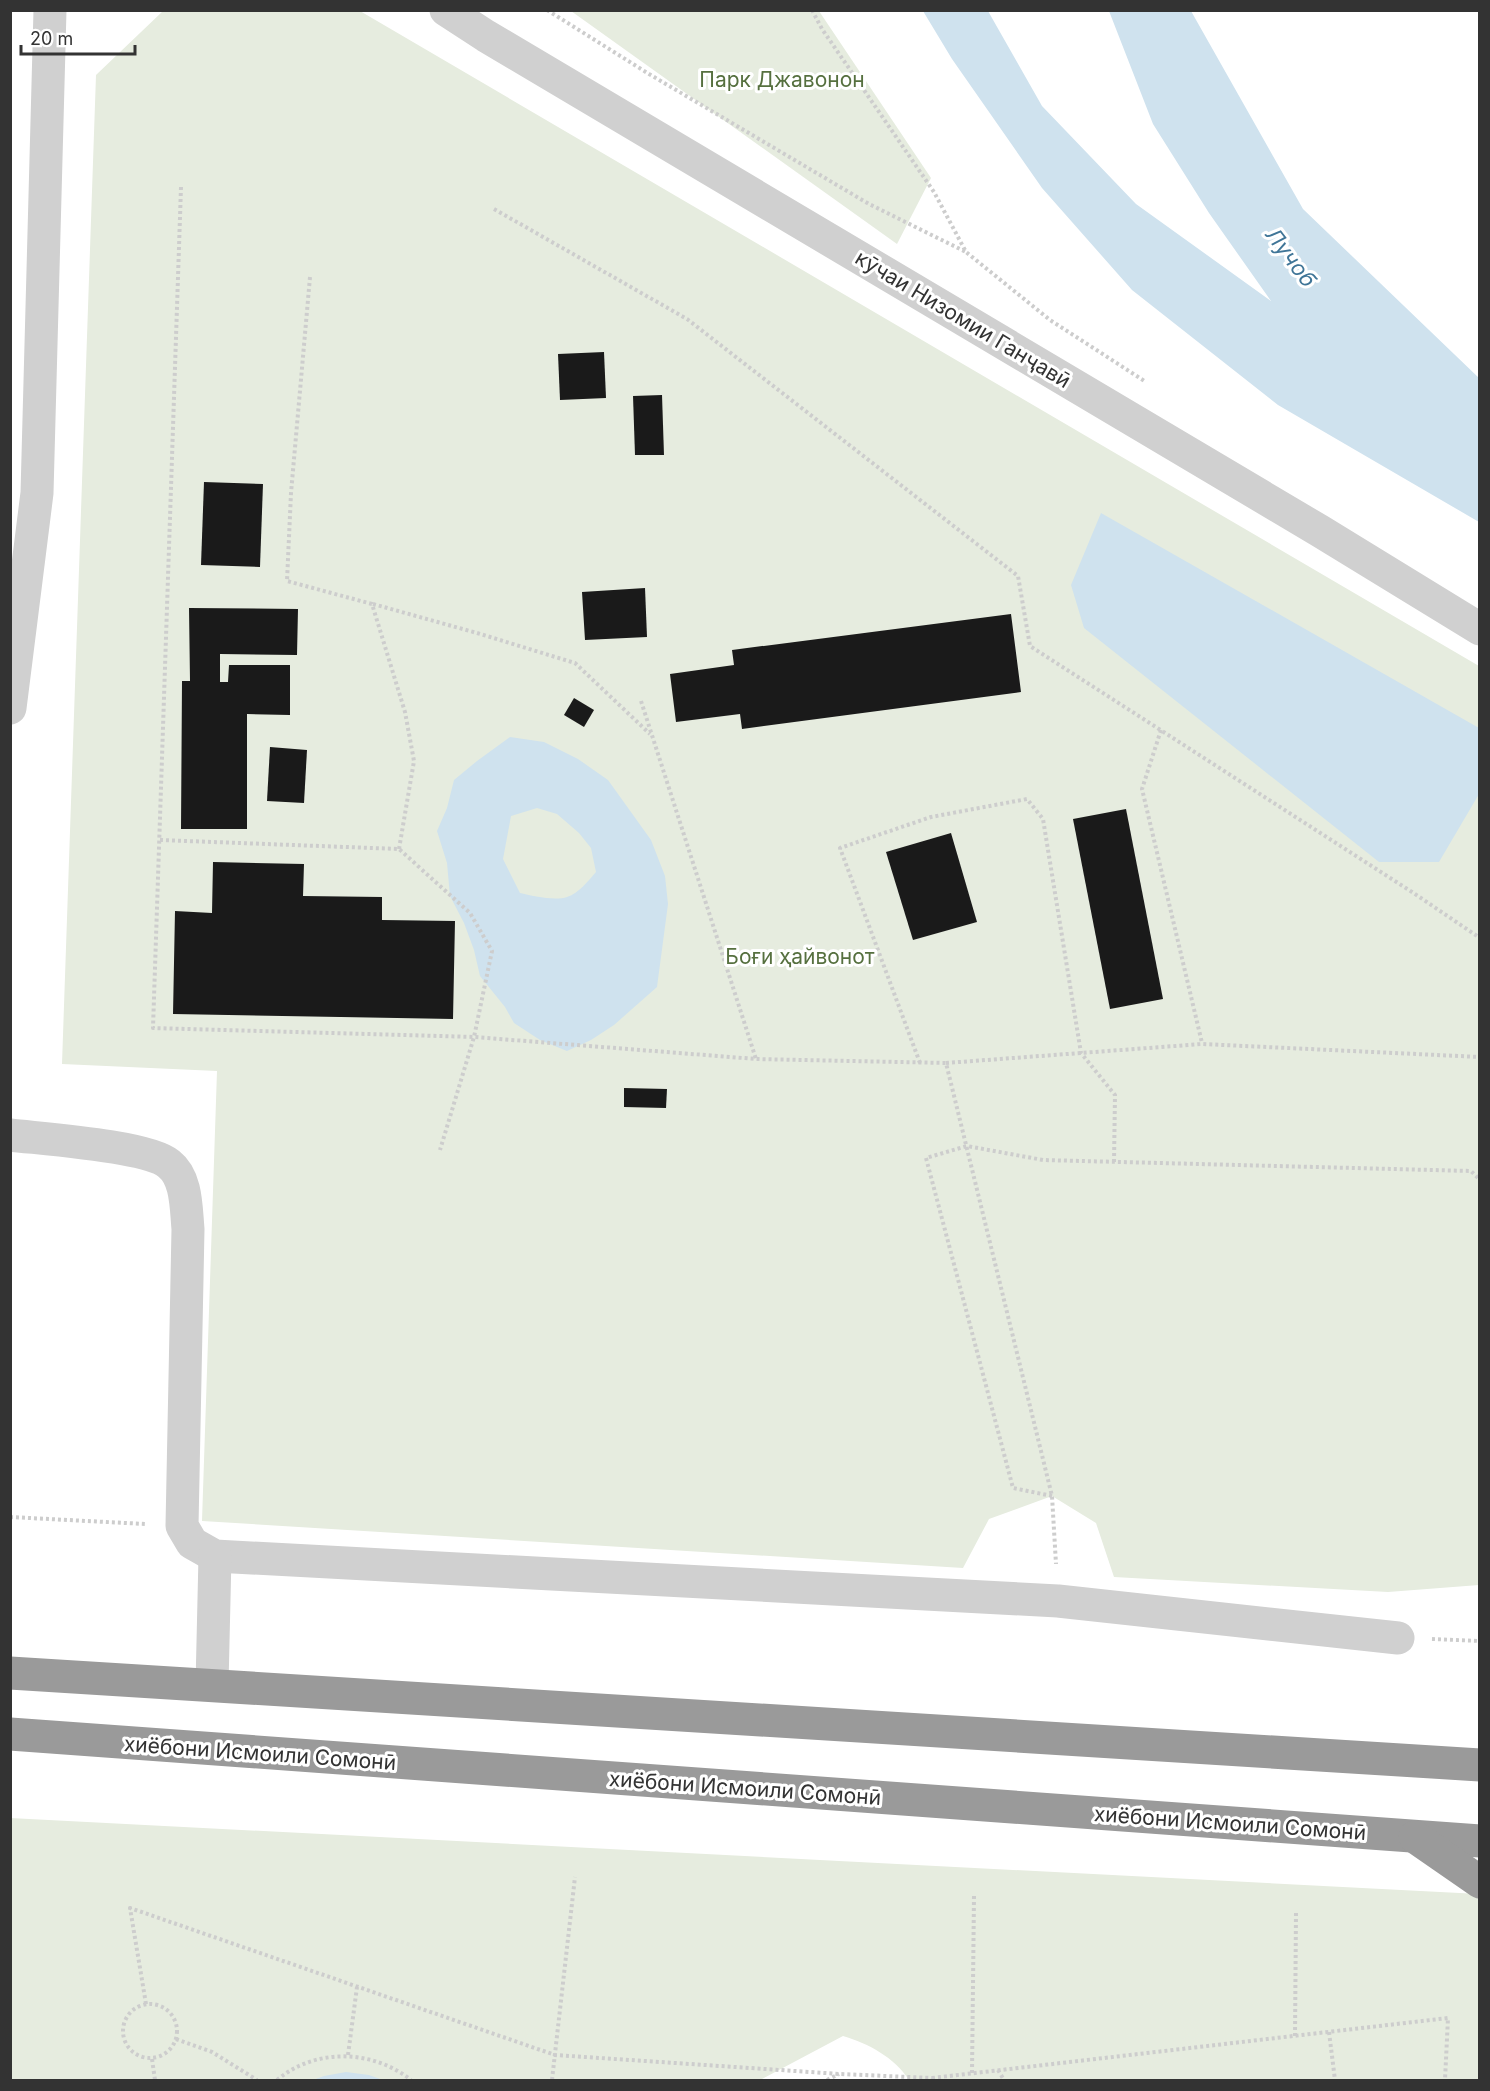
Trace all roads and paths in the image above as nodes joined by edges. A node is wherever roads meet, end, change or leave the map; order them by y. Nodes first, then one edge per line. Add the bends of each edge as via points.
1 (50, 10) edge
2 (446, 10) edge
3 (547, 10) edge
4 (812, 10) edge
5 (181, 186) dead end
6 (494, 209) dead end
7 (966, 252) junction
8 (310, 277) dead end
9 (1149, 384) dead end
10 (372, 604) junction
11 (1479, 629) edge
12 (641, 701) dead end
13 (10, 708) edge
14 (1161, 730) junction
15 (651, 736) junction
16 (160, 840) junction
17 (399, 849) junction
18 (1479, 938) edge
19 (474, 1037) junction
20 (1202, 1044) junction
21 (1081, 1053) junction
22 (1479, 1057) edge
23 (756, 1059) junction
24 (920, 1063) junction
25 (946, 1063) junction
26 (10, 1135) edge
27 (967, 1146) junction
28 (440, 1150) dead end
29 (1113, 1162) junction
30 (1479, 1180) edge
31 (1052, 1496) junction
32 (10, 1517) edge
33 (182, 1526) junction
34 (215, 1556) junction
35 (1058, 1601) junction
36 (1398, 1638) joint
37 (1479, 1641) edge
38 (10, 1673) edge
39 (212, 1685) junction
40 (10, 1734) edge
41 (1479, 1765) edge
42 (1415, 1837) junction
43 (1479, 1840) edge
44 (575, 1877) dead end
45 (1479, 1882) edge
46 (974, 1896) dead end
47 (1296, 1912) dead end
48 (357, 1987) junction
49 (146, 2004) junction
50 (1329, 2032) junction
51 (1295, 2036) junction
52 (176, 2039) junction
53 (348, 2055) junction
54 (555, 2055) junction
55 (152, 2058) junction
56 (998, 2070) junction
57 (972, 2073) junction
58 (840, 2074) junction
59 (933, 2079) edge
60 (155, 2080) edge
61 (257, 2080) edge
62 (277, 2080) edge
63 (411, 2080) edge
64 (552, 2080) edge
65 (827, 2080) edge
66 (1004, 2080) edge
67 (1335, 2080) edge
68 (1445, 2080) edge

1 - 13 street via 38,493
2 - 11 street, кӯчаи Низомии Ганҷавӣ
3 - 7 path via 869,204
4 - 7 path via 934,192
5 - 16 path
6 - 14 path via 687,319 1018,576 1030,646
7 - 9 path via 1050,320
8 - 10 path via 287,581
10 - 15 path via 575,663
10 - 17 path via 405,712 414,761
12 - 15 path
14 - 18 path
14 - 20 path via 1142,789
15 - 23 path
16 - 17 path
16 - 19 path via 153,1028
17 - 19 path via 470,913 492,951
19 - 23 path
19 - 28 path
20 - 21 path
20 - 22 path
21 - 24 path via 1043,819 1027,800 931,817 840,848
21 - 25 path
21 - 29 path via 1115,1095
23 - 24 path
24 - 25 path
25 - 27 path
26 - 33 street via 146,1152 170,1164 182,1182 188,1229
27 - 29 path via 1043,1160
27 - 31 path
27 - 31 path via 926,1158 1013,1488
29 - 30 path via 1471,1172
31 - 35 path
32 - 33 path
33 - 34 street via 192,1544
34 - 35 street
34 - 39 street
35 - 36 street
36 - 37 path
38 - 39 highway
39 - 41 highway
40 - 42 highway, хиёбони Исмоили Сомонӣ
42 - 43 highway, хиёбони Исмоили Сомонӣ
42 - 45 highway
44 - 54 path
46 - 57 path
47 - 51 path
48 - 49 path via 130,1908
48 - 53 path
48 - 54 path
49 - 52 path via 157,2004 174,2018 178,2028
49 - 55 path via 128,2014 122,2034 132,2052
50 - 51 path
50 - 67 path
50 - 68 path via 1448,2018
51 - 56 path
52 - 55 path via 163,2056
52 - 61 path via 212,2052
53 - 62 path via 304,2063
53 - 63 path via 391,2067
54 - 58 path
54 - 64 path
55 - 60 path
56 - 57 path
56 - 66 path
57 - 59 path
58 - 59 path
58 - 65 path

